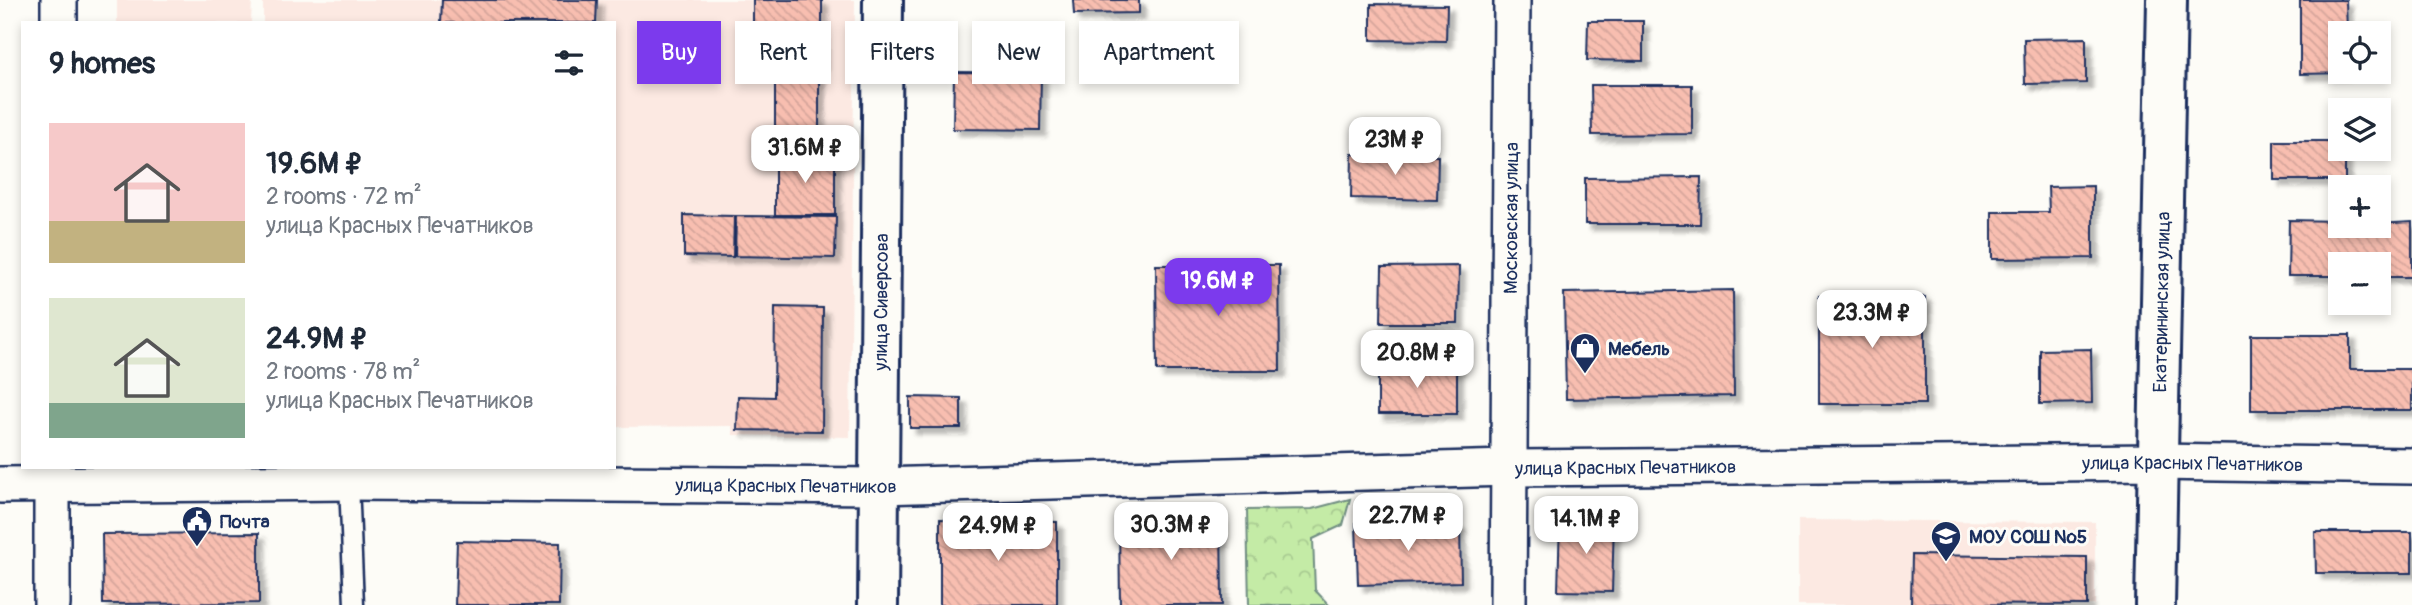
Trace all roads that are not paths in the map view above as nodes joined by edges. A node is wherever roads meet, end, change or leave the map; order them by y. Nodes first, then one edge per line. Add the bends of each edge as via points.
1 (59, 0) edge
2 (883, 0) edge
3 (1512, 0) edge
4 (2167, 0) edge
5 (59, 21) edge
6 (2157, 462) junction
7 (2412, 466) edge
8 (1508, 468) junction
9 (52, 476) edge
10 (349, 482) junction
11 (0, 485) edge
12 (880, 486) junction
13 (52, 605) edge
14 (354, 605) edge
15 (878, 605) edge
16 (1508, 605) edge
17 (2155, 605) edge

1 - 5 street
2 - 12 street, улица Сиверсова
3 - 8 street, Московская улица
4 - 6 street, Екатерининская улица
6 - 7 street, улица Красных Печатников
6 - 8 street, улица Красных Печатников
6 - 17 street, Екатерининская улица
8 - 12 street, улица Красных Печатников
8 - 16 street, Московская улица
9 - 10 street, улица Красных Печатников
9 - 11 street, улица Красных Печатников
9 - 13 street
10 - 12 street, улица Красных Печатников
10 - 14 lane
12 - 15 street, улица Сиверсова

